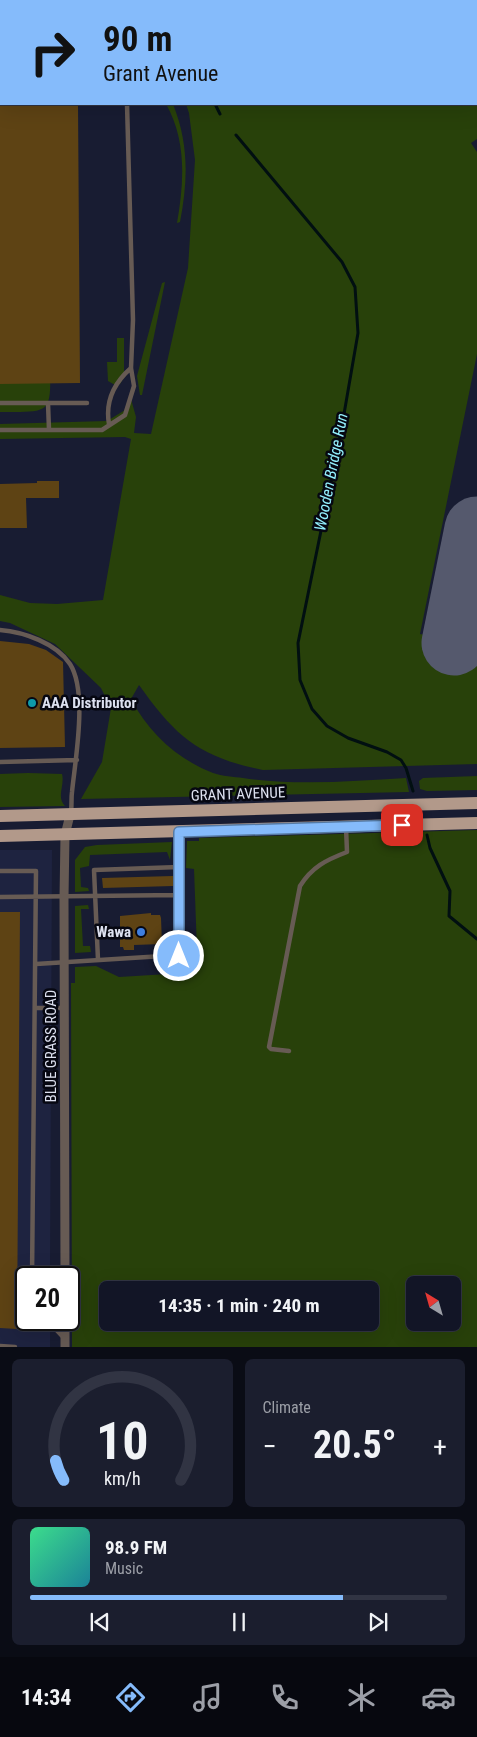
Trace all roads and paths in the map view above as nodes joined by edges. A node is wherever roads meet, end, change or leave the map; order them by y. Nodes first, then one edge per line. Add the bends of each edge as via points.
1 (127, 105) edge
2 (131, 368) junction
3 (0, 403) edge
4 (48, 403) junction
5 (86, 403) dead end
6 (109, 424) junction
7 (0, 430) edge
8 (49, 430) junction
9 (0, 630) edge
10 (77, 760) junction
11 (0, 762) edge
12 (477, 803) edge
13 (70, 815) junction
14 (0, 816) edge
15 (477, 823) edge
16 (346, 826) junction
17 (179, 832) junction
18 (65, 835) junction
19 (0, 836) edge
20 (179, 867) junction
21 (0, 870) edge
22 (179, 895) junction
23 (0, 897) edge
24 (96, 897) junction
25 (37, 898) junction
26 (64, 898) junction
27 (98, 960) junction
28 (64, 962) junction
29 (36, 964) junction
30 (36, 1008) junction
31 (64, 1008) junction
32 (289, 1051) dead end
33 (32, 1266) edge
34 (65, 1266) edge
35 (56, 1331) edge
36 (65, 1343) edge
37 (0, 1346) edge
38 (15, 1347) edge

1 - 2 lane via 133,320
2 - 6 lane via 117,381 107,410
2 - 6 lane via 134,386 125,416
3 - 4 lane
4 - 5 lane
4 - 8 lane
6 - 8 lane via 102,430
7 - 8 lane
9 - 10 lane via 19,632 59,651 71,666 80,721
10 - 11 lane
10 - 13 lane
12 - 13 main road, GRANT AVENUE
13 - 14 main road, GRANT AVENUE
13 - 18 street, BLUE GRASS ROAD
15 - 16 main road
16 - 17 main road
16 - 32 lane via 347,852 317,866 300,886 270,1047 271,1050
17 - 18 main road
17 - 20 lane
18 - 19 main road
18 - 26 street, BLUE GRASS ROAD
20 - 22 lane
20 - 24 lane via 94,870
21 - 25 lane via 36,871
22 - 24 lane
22 - 27 lane via 179,956
23 - 25 lane
24 - 26 lane
24 - 27 lane
25 - 26 lane
25 - 29 lane
26 - 28 street, BLUE GRASS ROAD
27 - 28 lane
28 - 29 lane
28 - 31 street, BLUE GRASS ROAD
29 - 30 lane
30 - 31 lane
30 - 33 lane
31 - 34 street, BLUE GRASS ROAD
35 - 36 lane
37 - 38 lane

